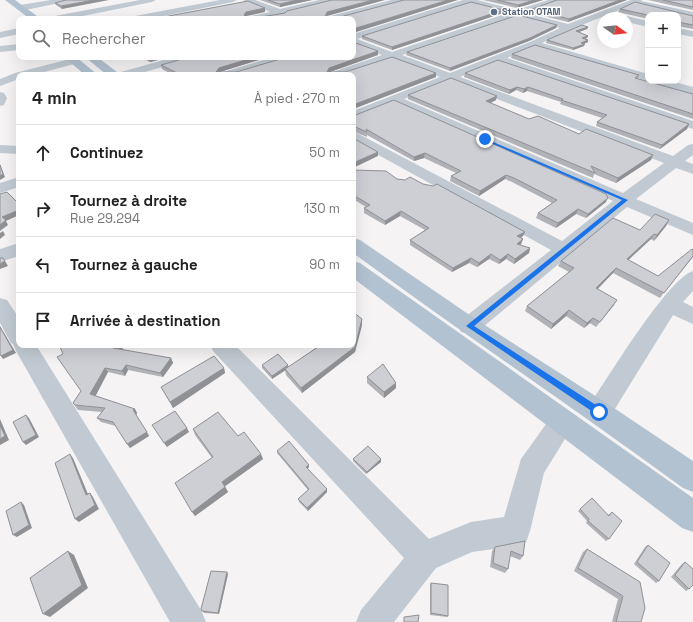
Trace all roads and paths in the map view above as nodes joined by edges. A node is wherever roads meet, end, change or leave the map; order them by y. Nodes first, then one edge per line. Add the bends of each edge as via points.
1 (9, 0) edge
2 (65, 0) edge
3 (152, 0) edge
4 (233, 0) edge
5 (247, 0) edge
6 (329, 0) edge
7 (400, 0) edge
8 (470, 0) edge
9 (556, 0) edge
10 (636, 1) edge
11 (0, 3) edge
12 (175, 3) dead end
13 (20, 8) junction
14 (280, 12) junction
15 (610, 12) edge
16 (516, 13) junction
17 (156, 14) junction
18 (693, 15) edge
19 (18, 16) edge
20 (32, 16) edge
21 (70, 16) edge
22 (148, 16) edge
23 (263, 16) edge
24 (290, 16) edge
25 (341, 16) edge
26 (597, 17) edge
27 (633, 20) edge
28 (645, 23) edge
29 (568, 27) junction
30 (16, 32) edge
31 (681, 32) edge
32 (693, 34) edge
33 (0, 35) edge
34 (356, 36) edge
35 (356, 42) edge
36 (533, 44) junction
37 (16, 47) edge
38 (0, 49) edge
39 (392, 56) junction
40 (496, 58) junction
41 (68, 60) edge
42 (72, 60) edge
43 (94, 60) edge
44 (176, 60) edge
45 (274, 60) edge
46 (29, 72) edge
47 (88, 72) edge
48 (111, 72) edge
49 (132, 72) edge
50 (234, 72) edge
51 (343, 72) edge
52 (16, 76) edge
53 (451, 76) junction
54 (645, 77) edge
55 (0, 83) edge
56 (668, 84) edge
57 (693, 91) edge
58 (0, 96) edge
59 (394, 99) junction
60 (0, 102) edge
61 (356, 114) edge
62 (693, 125) edge
63 (356, 137) edge
64 (693, 148) edge
65 (0, 149) edge
66 (16, 150) edge
67 (673, 162) junction
68 (693, 169) edge
69 (16, 183) edge
70 (0, 188) edge
71 (625, 200) junction
72 (693, 230) edge
73 (356, 246) edge
74 (16, 250) edge
75 (564, 250) junction
76 (0, 256) edge
77 (356, 270) edge
78 (693, 278) edge
79 (670, 304) junction
80 (0, 305) edge
81 (693, 316) edge
82 (470, 326) junction
83 (16, 332) edge
84 (26, 348) edge
85 (224, 348) edge
86 (599, 412) junction
87 (563, 420) junction
88 (693, 478) edge
89 (693, 517) edge
90 (425, 557) junction
91 (189, 622) edge
92 (372, 622) edge

1 - 13 main road
2 - 13 street
3 - 21 street
4 - 17 street
5 - 14 street
6 - 14 street
7 - 25 street
8 - 16 street
8 - 34 street
9 - 16 street
10 - 15 street
10 - 18 street
11 - 19 main road
12 - 17 street
13 - 20 main road
14 - 23 street
14 - 24 street
16 - 29 street
16 - 39 street
17 - 22 street
26 - 29 street
27 - 28 street
29 - 36 street
30 - 33 street
31 - 32 street
35 - 39 street
36 - 40 street
36 - 54 street
37 - 38 street
39 - 51 street
39 - 53 street
40 - 53 street
40 - 62 street
41 - 46 street
42 - 47 main road
43 - 48 main road
44 - 49 street
45 - 50 street
52 - 55 street
53 - 59 street
53 - 67 street
56 - 57 street
58 - 60 street
59 - 61 street
59 - 71 street
63 - 75 street
64 - 67 street
65 - 66 street
67 - 68 street
67 - 71 street
69 - 70 street
71 - 72 street
71 - 75 street
73 - 82 main road
74 - 76 street
75 - 82 street
77 - 87 main road
78 - 79 street
79 - 81 street
79 - 86 street
80 - 83 street
82 - 86 main road
84 - 91 street
85 - 90 street
86 - 88 main road
87 - 89 main road
87 - 90 street via 531,468 515,531 471,537
90 - 92 street

